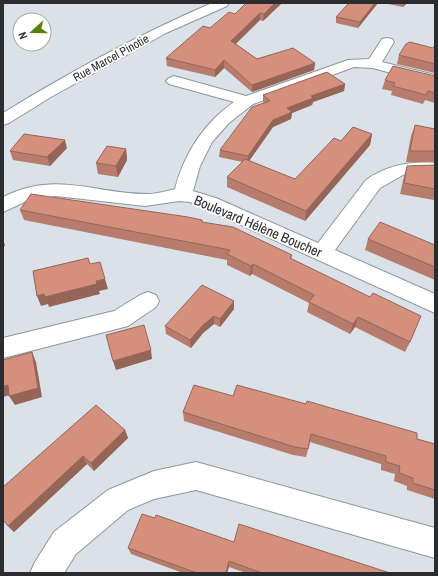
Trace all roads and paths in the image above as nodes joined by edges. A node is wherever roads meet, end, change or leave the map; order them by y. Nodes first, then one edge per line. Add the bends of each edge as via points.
1 (223, 3) edge
2 (387, 42) dead end
3 (373, 64) junction
4 (435, 80) edge
5 (174, 81) dead end
6 (247, 101) junction
7 (3, 120) edge
8 (435, 169) edge
9 (183, 195) junction
10 (3, 206) edge
11 (322, 253) junction
12 (148, 301) dead end
13 (435, 304) edge
14 (3, 348) edge
15 (435, 543) edge
16 (46, 573) edge

1 - 7 street, Rue Marcel Pinotie via 161,30
2 - 3 street
3 - 4 street
3 - 6 street via 363,62 341,66
5 - 6 street
6 - 9 street via 207,135 187,174
8 - 11 street via 420,167 384,175 374,184
9 - 10 street, Boulevard Hélène Boucher via 147,200 70,189 50,189 28,193
9 - 11 street, Boulevard Hélène Boucher via 233,213
11 - 13 street, Boulevard Hélène Boucher
12 - 14 street via 120,318
15 - 16 street via 196,476 154,485 118,500 65,543

